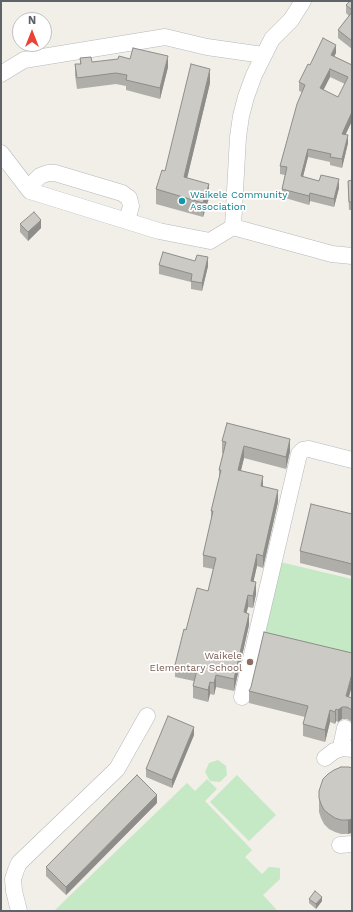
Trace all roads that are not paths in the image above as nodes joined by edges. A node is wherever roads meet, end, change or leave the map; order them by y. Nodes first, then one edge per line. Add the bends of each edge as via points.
1 (303, 1) edge
2 (264, 55) junction
3 (1, 74) edge
4 (1, 153) edge
5 (30, 191) junction
6 (127, 221) junction
7 (233, 227) junction
8 (352, 256) edge
9 (352, 460) edge
10 (242, 697) dead end
11 (147, 716) dead end
12 (345, 728) dead end
13 (347, 748) edge
14 (325, 758) dead end
15 (19, 911) edge

1 - 2 street via 291,20 272,39
2 - 3 street via 207,47 165,37 24,60
2 - 7 street via 254,75 241,116
4 - 5 street
5 - 6 street
5 - 6 street via 40,176 55,173 122,193 129,198 131,206
6 - 7 street via 159,231 210,241
7 - 8 street via 332,254
9 - 10 street via 309,449 299,454
11 - 15 street via 117,769 19,863 13,879
12 - 13 street via 342,742
13 - 14 street via 334,751

